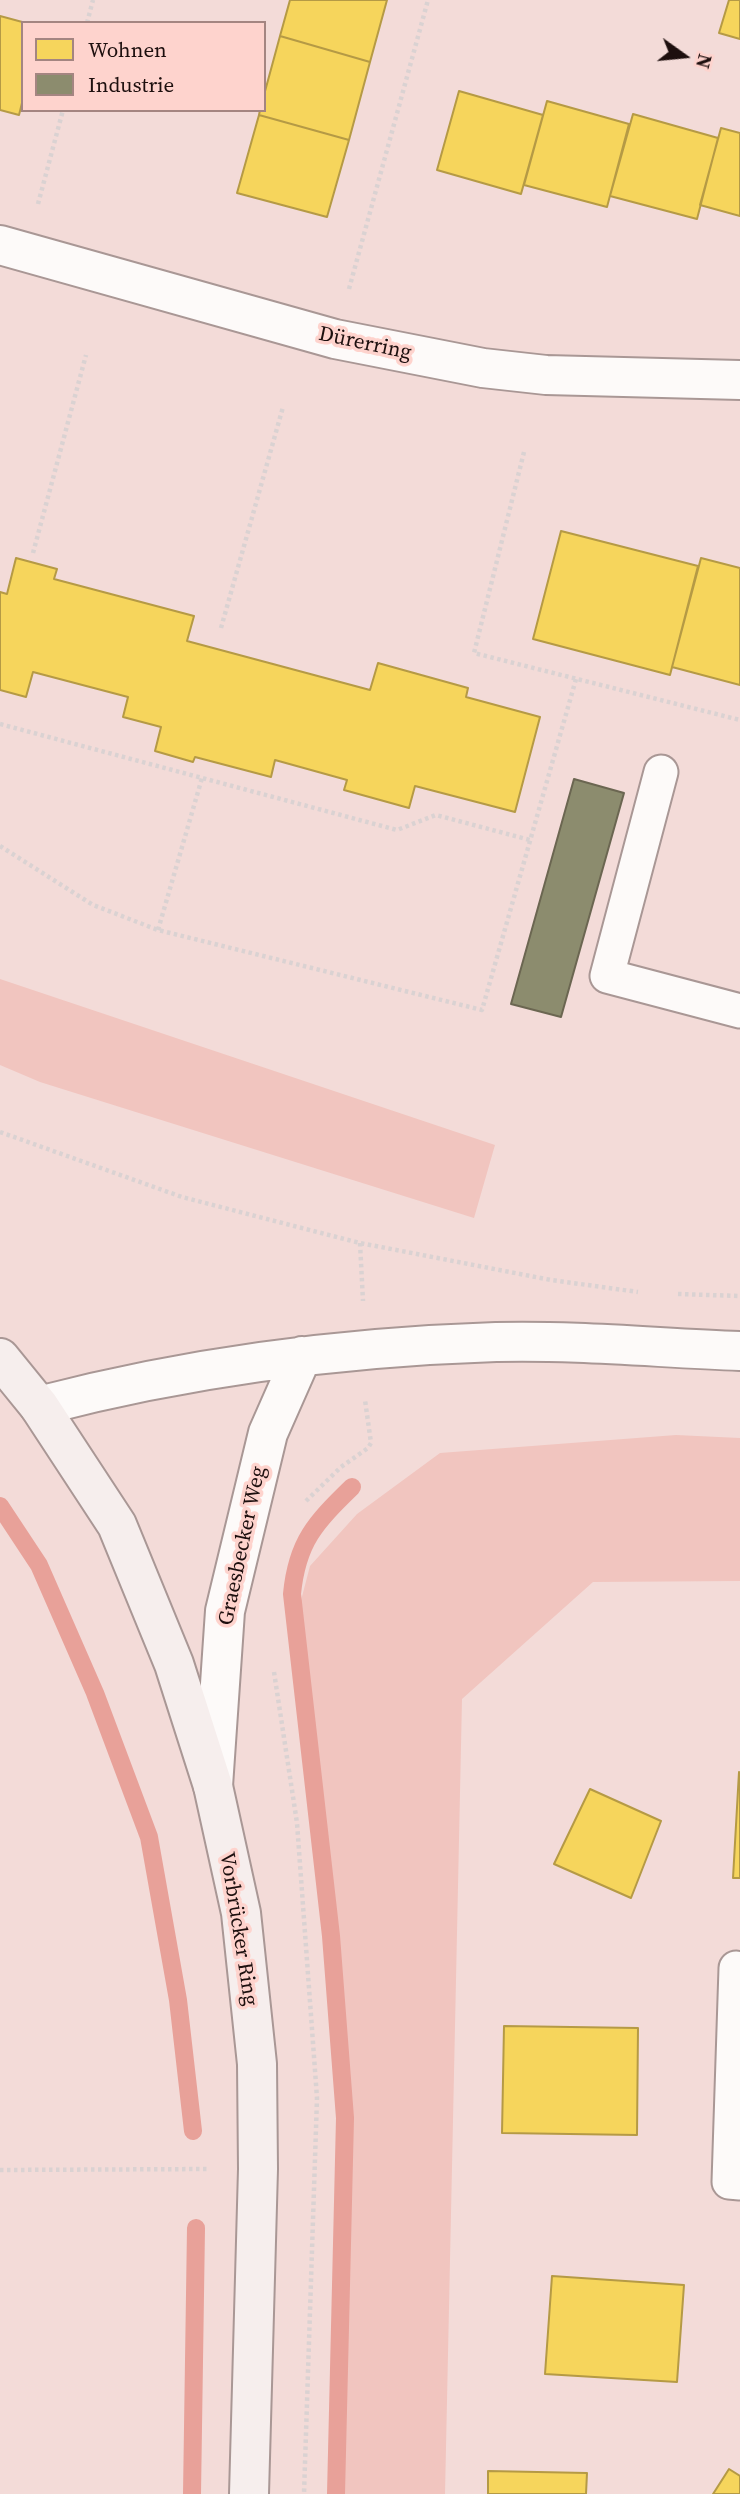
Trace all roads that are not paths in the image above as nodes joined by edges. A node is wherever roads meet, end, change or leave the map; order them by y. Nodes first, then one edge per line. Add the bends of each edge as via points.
1 (12, 248) edge
2 (740, 380) edge
3 (661, 772) dead end
4 (740, 1011) edge
5 (740, 1351) edge
6 (302, 1356) junction
7 (0, 1358) edge
8 (39, 1406) junction
9 (213, 1786) junction
10 (736, 1968) dead end
11 (740, 2182) edge
12 (250, 2494) edge

1 - 2 street, Dürerring via 335,339 482,368 546,375
3 - 4 lane via 607,976
5 - 6 street via 499,1342
6 - 8 street via 125,1385
6 - 9 street, Graesbecker Weg via 268,1433 225,1611
7 - 8 main road, Vorbrücker Ring
8 - 9 main road, Vorbrücker Ring via 117,1525 174,1664
9 - 12 main road, Vorbrücker Ring via 241,1913 257,2064
10 - 11 lane via 729,2182

